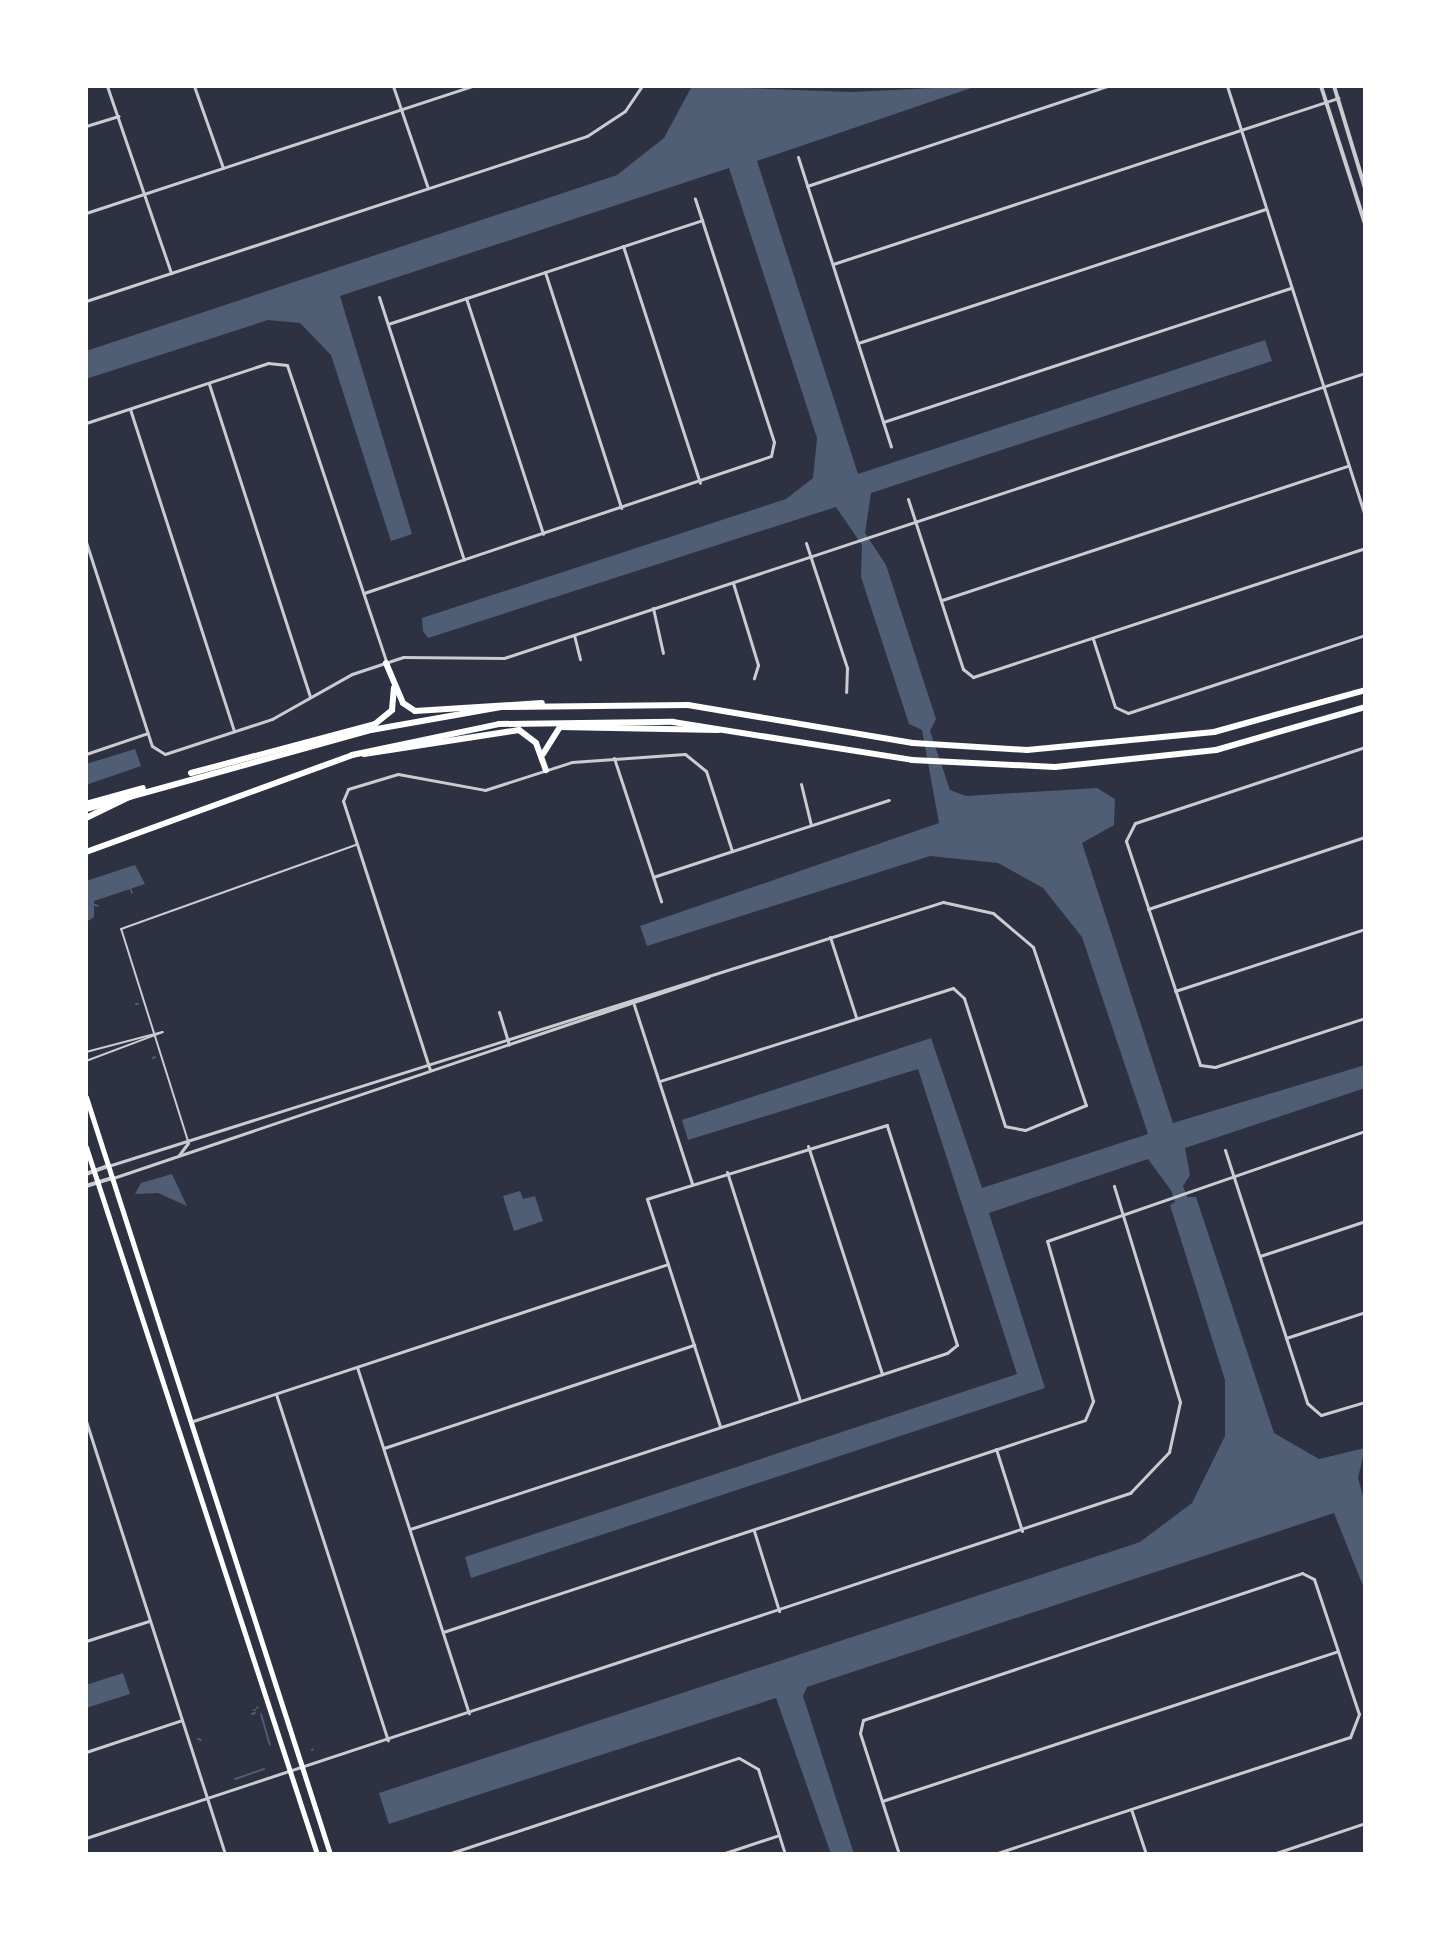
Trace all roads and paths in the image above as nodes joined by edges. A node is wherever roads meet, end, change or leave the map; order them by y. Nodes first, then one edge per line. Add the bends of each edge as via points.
1 (107, 86) edge
2 (194, 86) edge
3 (393, 86) edge
4 (473, 86) edge
5 (642, 86) edge
6 (1108, 86) edge
7 (1227, 86) edge
8 (1321, 86) edge
9 (1334, 86) edge
10 (1338, 98) junction
11 (1326, 102) junction
12 (401, 110) junction
13 (118, 116) junction
14 (86, 126) edge
15 (1241, 130) junction
16 (798, 157) dead end
17 (223, 168) junction
18 (807, 186) junction
19 (428, 188) junction
20 (1365, 188) edge
21 (144, 194) junction
22 (695, 199) dead end
23 (1266, 209) junction
24 (86, 213) edge
25 (702, 220) junction
26 (1365, 224) edge
27 (623, 246) junction
28 (833, 264) junction
29 (545, 272) junction
30 (171, 273) junction
31 (1291, 288) junction
32 (379, 297) dead end
33 (466, 298) junction
34 (86, 301) edge
35 (388, 324) junction
36 (858, 343) junction
37 (1365, 373) edge
38 (209, 383) junction
39 (1325, 387) junction
40 (130, 409) junction
41 (883, 422) junction
42 (86, 423) edge
43 (891, 446) dead end
44 (1348, 466) junction
45 (700, 483) junction
46 (908, 499) dead end
47 (621, 508) junction
48 (1365, 517) edge
49 (916, 522) junction
50 (543, 534) junction
51 (86, 542) edge
52 (806, 543) dead end
53 (1365, 548) edge
54 (811, 556) junction
55 (464, 560) junction
56 (733, 583) junction
57 (364, 593) junction
58 (941, 601) junction
59 (653, 608) junction
60 (574, 635) junction
61 (1365, 635) edge
62 (1092, 638) junction
63 (663, 653) dead end
64 (580, 659) dead end
65 (386, 663) junction
66 (754, 678) dead end
67 (394, 688) junction
68 (1365, 690) edge
69 (846, 692) dead end
70 (310, 697) junction
71 (542, 704) junction
72 (1365, 709) edge
73 (738, 729) junction
74 (234, 731) junction
75 (148, 733) junction
76 (1365, 747) edge
77 (86, 754) edge
78 (352, 755) junction
79 (614, 758) junction
80 (543, 762) junction
81 (546, 770) junction
82 (182, 779) junction
83 (801, 784) dead end
84 (151, 788) junction
85 (135, 793) junction
86 (889, 800) dead end
87 (86, 806) edge
88 (86, 818) edge
89 (811, 825) junction
90 (1365, 837) edge
91 (357, 845) junction
92 (732, 851) junction
93 (86, 852) edge
94 (653, 877) junction
95 (661, 901) dead end
96 (1148, 909) junction
97 (1365, 929) edge
98 (830, 935) junction
99 (715, 974) junction
100 (1175, 991) junction
101 (631, 998) junction
102 (633, 1003) junction
103 (499, 1012) dead end
104 (856, 1017) junction
105 (1365, 1018) edge
106 (150, 1031) junction
107 (507, 1038) junction
108 (153, 1039) junction
109 (509, 1044) junction
110 (86, 1052) edge
111 (86, 1061) edge
112 (428, 1064) junction
113 (430, 1070) junction
114 (659, 1081) junction
115 (86, 1097) edge
116 (1365, 1131) edge
117 (188, 1142) junction
118 (808, 1146) junction
119 (86, 1147) edge
120 (1225, 1150) dead end
121 (108, 1166) junction
122 (149, 1166) junction
123 (94, 1171) junction
124 (727, 1172) junction
125 (86, 1174) edge
126 (1233, 1175) junction
127 (112, 1178) junction
128 (98, 1182) junction
129 (692, 1184) junction
130 (86, 1186) edge
131 (1114, 1186) dead end
132 (1123, 1212) junction
133 (1365, 1221) edge
134 (1260, 1256) junction
135 (668, 1264) junction
136 (1365, 1312) edge
137 (1286, 1338) junction
138 (694, 1345) junction
139 (357, 1366) junction
140 (882, 1374) junction
141 (276, 1394) junction
142 (800, 1401) junction
143 (1365, 1402) edge
144 (86, 1421) edge
145 (190, 1421) junction
146 (720, 1427) junction
147 (384, 1448) junction
148 (996, 1449) junction
149 (410, 1529) junction
150 (753, 1530) junction
151 (1022, 1531) junction
152 (779, 1611) junction
153 (149, 1621) junction
154 (443, 1632) junction
155 (86, 1641) edge
156 (1338, 1651) junction
157 (469, 1713) junction
158 (182, 1720) junction
159 (388, 1740) junction
160 (86, 1752) edge
161 (302, 1768) junction
162 (290, 1772) junction
163 (207, 1799) junction
164 (882, 1801) junction
165 (1131, 1809) junction
166 (1365, 1823) edge
167 (779, 1835) junction
168 (86, 1838) edge
169 (225, 1854) edge
170 (317, 1854) edge
171 (330, 1854) edge
172 (448, 1854) edge
173 (722, 1854) edge
174 (785, 1854) edge
175 (899, 1854) edge
176 (995, 1854) edge
177 (1146, 1854) edge
178 (1273, 1854) edge

1 - 13 street
2 - 17 street
3 - 12 street
4 - 12 street
5 - 19 street via 594,133
6 - 18 street
7 - 15 street
8 - 11 street
9 - 10 street
10 - 11 street
10 - 20 street
11 - 15 street
11 - 26 street
12 - 17 street
12 - 19 street
13 - 14 street
13 - 21 street
15 - 23 street
15 - 28 street
16 - 18 street
17 - 21 street
18 - 28 street
19 - 30 street
21 - 24 street
21 - 30 street
22 - 25 street
23 - 31 street
23 - 36 street
25 - 27 street
25 - 45 street via 774,442 771,456
27 - 29 street
27 - 45 street
28 - 36 street
29 - 33 street
29 - 47 street
30 - 34 street
31 - 39 street
31 - 41 street
32 - 35 street
33 - 35 street
33 - 50 street
35 - 55 street
36 - 41 street
37 - 39 street
38 - 40 street
38 - 57 street via 276,361 287,365
38 - 70 street
39 - 44 street
39 - 49 street
40 - 42 street
40 - 74 street
41 - 43 street
44 - 48 street
44 - 58 street
45 - 47 street
46 - 49 street
47 - 50 street
49 - 54 street
49 - 58 street
50 - 55 street
51 - 75 street
52 - 54 street
53 - 62 street
54 - 56 street
54 - 69 street via 847,668
55 - 57 street
56 - 59 street
56 - 66 street via 758,665
57 - 65 street
58 - 62 street via 968,675
59 - 60 street
59 - 63 street
60 - 64 street
60 - 65 street via 489,661 423,653
61 - 62 street via 1128,713 1115,707
65 - 67 highway
65 - 70 street
67 - 71 highway via 422,713 521,699
67 - 82 highway via 392,710 375,724 199,768
68 - 71 highway via 1248,725 1142,743 946,746 688,705
70 - 74 street
71 - 82 highway via 403,723
72 - 73 highway via 1226,747 1138,761 946,764
73 - 78 highway via 537,721
73 - 80 highway via 560,727 546,741
74 - 75 street via 161,754
75 - 77 street
76 - 96 street via 1129,828 1126,841
78 - 80 highway via 511,730 532,739
78 - 93 highway
79 - 81 street
79 - 92 street via 694,758 706,771
79 - 94 street
80 - 81 highway
81 - 91 street via 485,790 390,775 344,793
82 - 84 highway
83 - 89 street
84 - 85 highway
84 - 87 highway
85 - 87 highway
85 - 88 highway
86 - 89 street
89 - 92 street
90 - 96 street
91 - 106 lane via 121,929
91 - 112 street
92 - 94 street
94 - 95 street
96 - 100 street
97 - 100 street
98 - 99 street
98 - 104 street
98 - 104 street via 935,903 993,913 1021,932 1041,961 1086,1105 1011,1131 964,998 953,988
99 - 101 street
99 - 102 street
100 - 105 street via 1206,1068
101 - 102 street
101 - 107 street
102 - 109 street
102 - 114 street
103 - 107 street
104 - 114 street
106 - 108 lane
106 - 108 lane via 163,1032
106 - 110 lane
107 - 109 street
107 - 112 street
108 - 111 lane
108 - 117 lane
109 - 113 street
112 - 113 street
112 - 117 street
113 - 122 street
114 - 129 street
115 - 121 main road
116 - 126 street
117 - 121 street
117 - 122 street via 181,1154
118 - 124 street
118 - 140 street
118 - 140 street via 887,1125 957,1345
119 - 123 main road
120 - 126 street
121 - 123 street
121 - 127 main road
122 - 127 street
123 - 125 street
123 - 128 main road
124 - 129 street
124 - 142 street
126 - 132 street
126 - 134 street
127 - 128 street
127 - 145 main road
128 - 130 street
128 - 162 main road
129 - 135 street via 647,1199
131 - 132 street
132 - 148 street via 1047,1241 1093,1410 1085,1420
132 - 151 street via 1179,1393 1179,1424 1165,1459 1121,1497
133 - 134 street
134 - 137 street
135 - 138 street
135 - 139 street
136 - 137 street
137 - 143 street via 1314,1412
138 - 146 street
138 - 147 street
139 - 141 street
139 - 147 street
140 - 142 street
141 - 145 street
141 - 159 street
142 - 146 street
144 - 153 street
145 - 161 main road
146 - 149 street
147 - 149 street
148 - 150 street
148 - 151 street
149 - 154 street
150 - 152 street
150 - 154 street
151 - 152 street
152 - 157 street
153 - 155 street
153 - 158 street
154 - 157 street
156 - 164 street
156 - 164 street via 1308,1575 863,1720 860,1733
156 - 165 street via 1359,1714 1356,1731
157 - 159 street
158 - 160 street
158 - 163 street
159 - 161 street
161 - 162 street
161 - 171 main road
162 - 163 street
162 - 170 main road
163 - 168 street
163 - 169 street
164 - 175 street
165 - 176 street
165 - 177 street
166 - 178 street
167 - 172 street via 749,1759
167 - 173 street
167 - 174 street

